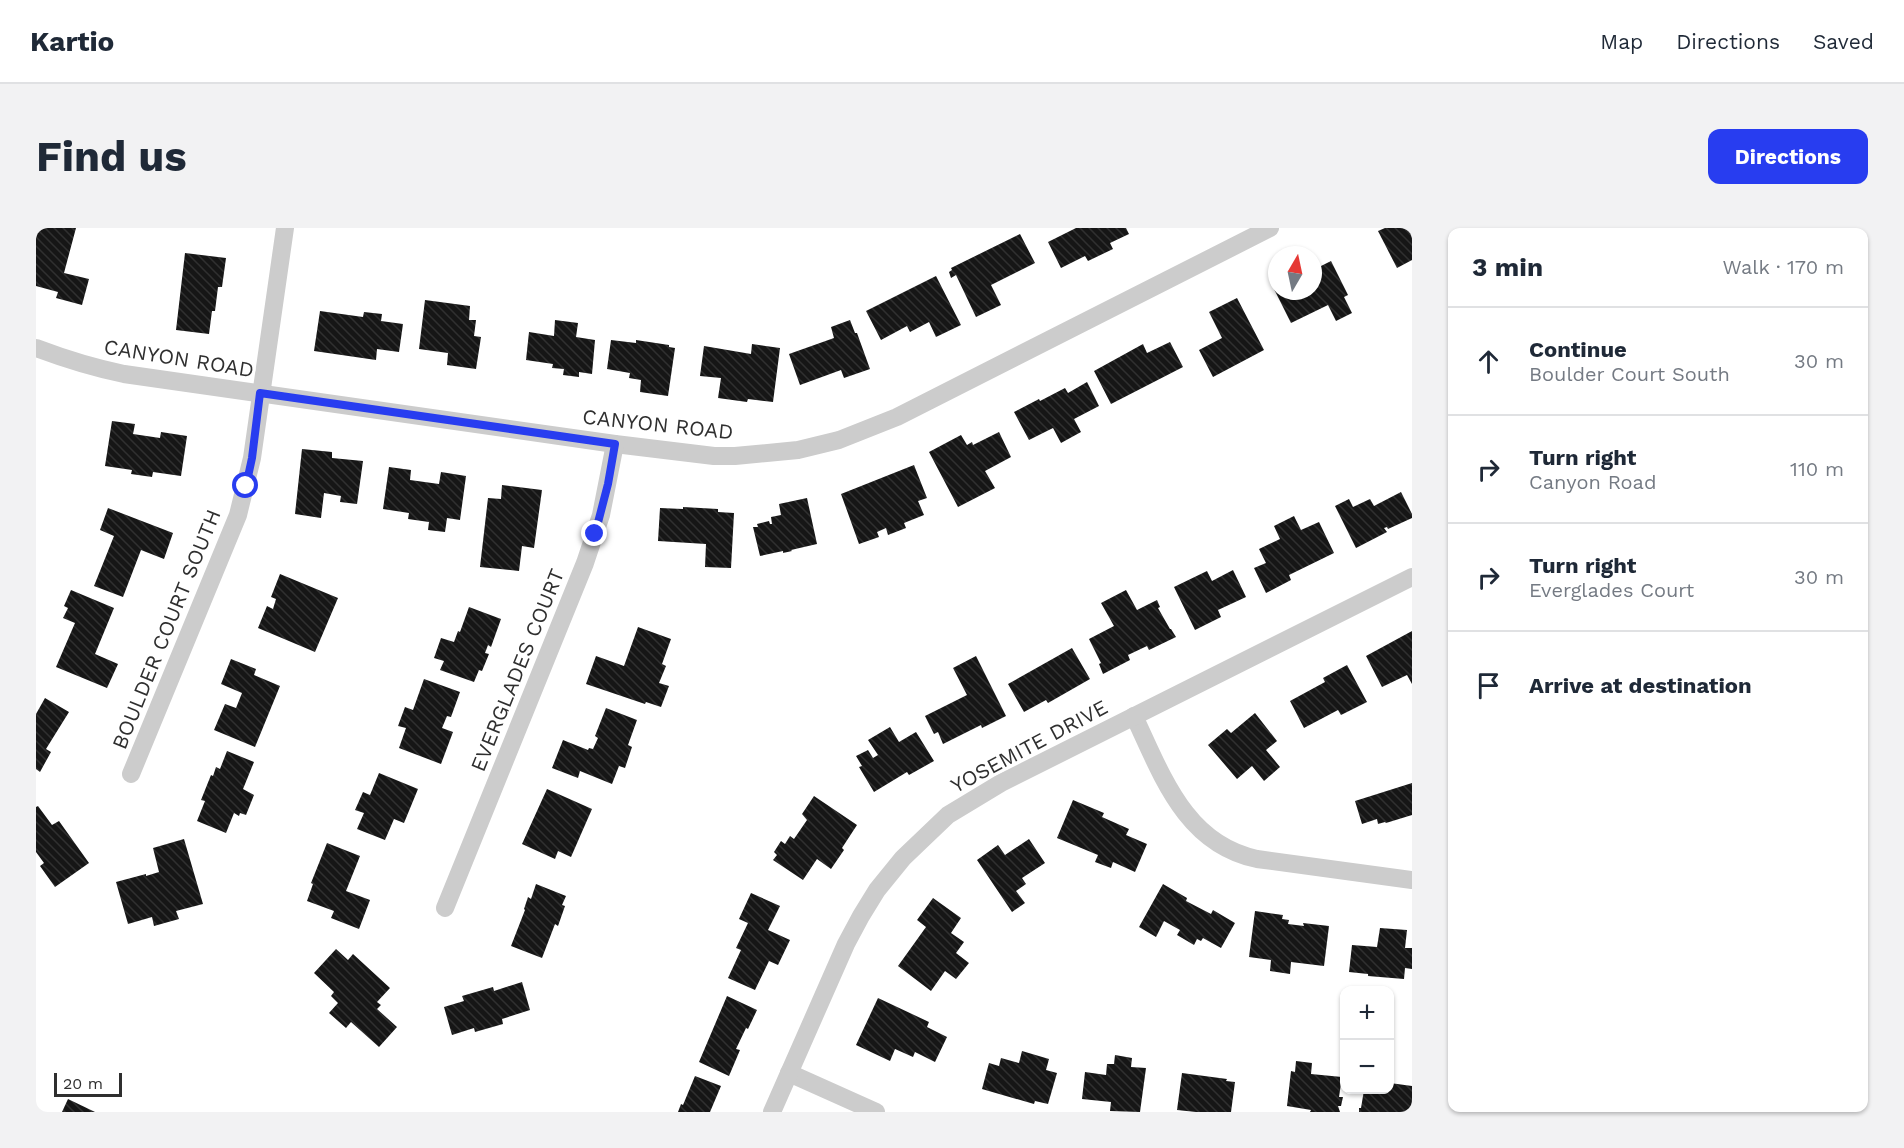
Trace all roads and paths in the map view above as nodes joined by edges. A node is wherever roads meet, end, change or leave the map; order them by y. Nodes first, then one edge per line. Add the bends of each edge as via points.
1 (285, 228) edge
2 (1270, 228) edge
3 (36, 348) edge
4 (260, 393) junction
5 (615, 444) junction
6 (1412, 577) edge
7 (1134, 716) junction
8 (130, 774) dead end
9 (1412, 880) edge
10 (445, 908) dead end
11 (789, 1073) junction
12 (772, 1112) edge
13 (876, 1112) edge

1 - 4 street, BOULDER COURT SOUTH
2 - 5 street, CANYON ROAD via 897,417 839,440 798,450 735,456
3 - 4 street, CANYON ROAD via 99,369
4 - 5 street, CANYON ROAD
4 - 8 street, BOULDER COURT SOUTH via 252,458 238,515
5 - 10 street, EVERGLADES COURT via 601,515 585,563
6 - 7 street, YOSEMITE DRIVE
7 - 9 street via 1174,799 1194,824 1218,843 1257,859
7 - 11 street, YOSEMITE DRIVE via 965,804 903,858 855,925
11 - 12 street, YOSEMITE DRIVE
11 - 13 street

